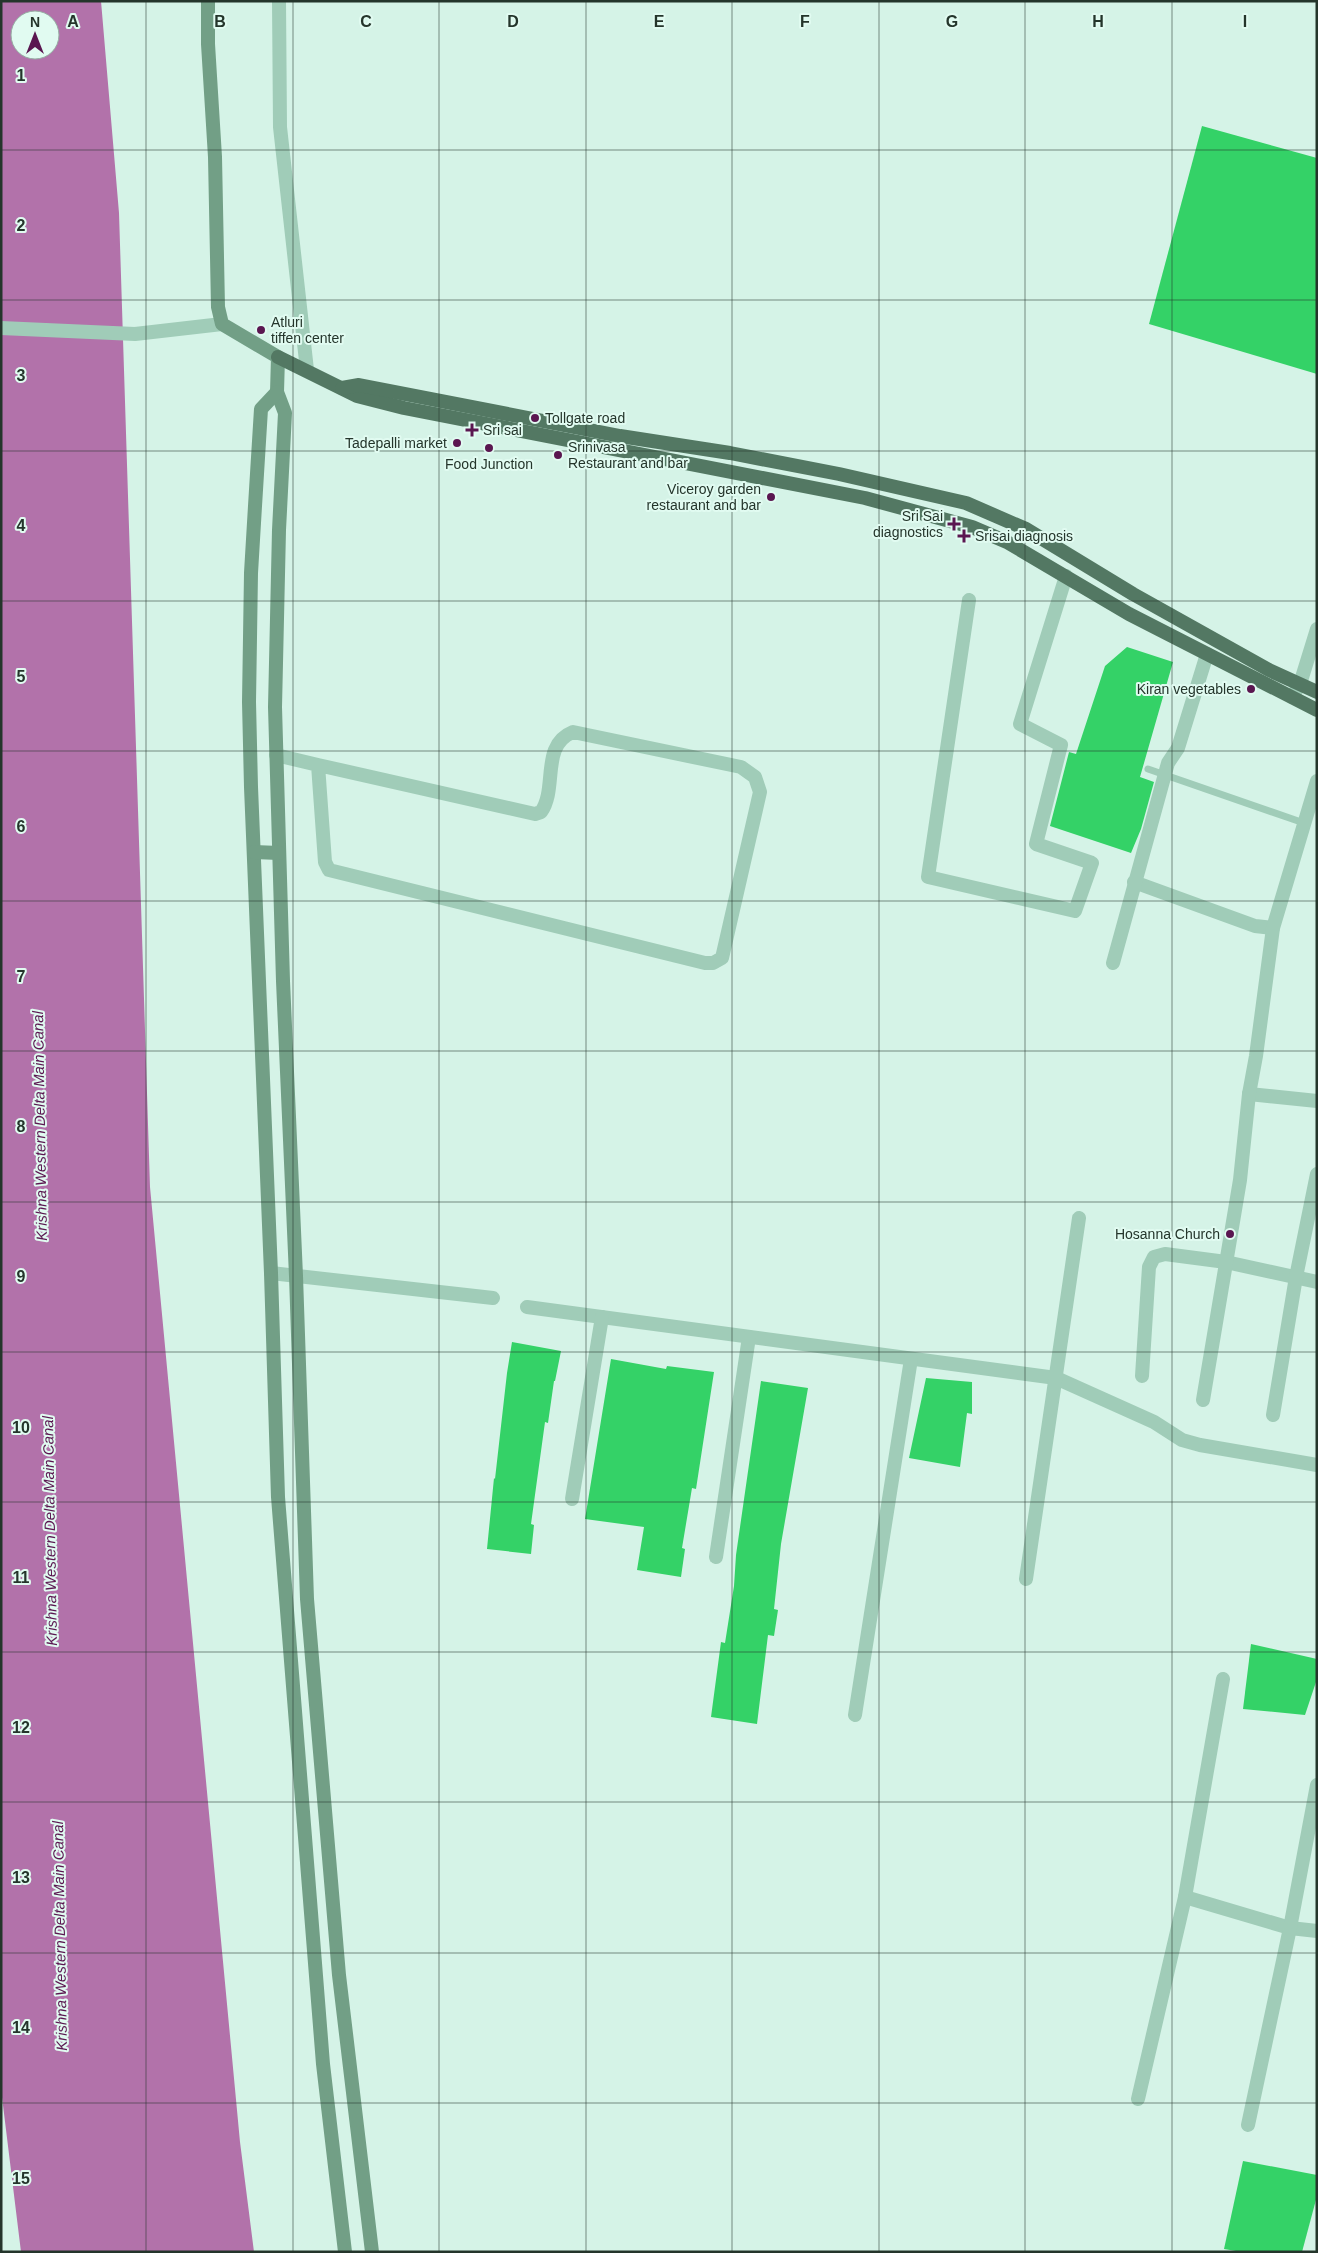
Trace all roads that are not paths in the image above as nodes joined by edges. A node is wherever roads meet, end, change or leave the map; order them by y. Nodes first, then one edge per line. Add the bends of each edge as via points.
1 (208, 1) edge
2 (278, 1) edge
3 (222, 324) junction
4 (1, 328) edge
5 (278, 357) junction
6 (307, 370) junction
7 (342, 388) junction
8 (277, 392) junction
9 (1066, 576) junction
10 (969, 600) dead end
11 (1317, 629) edge
12 (1208, 654) junction
13 (1300, 684) junction
14 (1317, 692) edge
15 (1292, 697) junction
16 (1317, 710) edge
17 (276, 755) junction
18 (318, 765) junction
19 (1148, 769) dead end
20 (1165, 775) junction
21 (1317, 781) edge
22 (1304, 823) junction
23 (254, 852) junction
24 (279, 853) junction
25 (1134, 882) junction
26 (1272, 928) junction
27 (1113, 963) dead end
28 (1249, 1094) junction
29 (1317, 1101) edge
30 (1317, 1174) edge
31 (1079, 1218) dead end
32 (1226, 1262) junction
33 (271, 1273) junction
34 (296, 1276) junction
35 (1296, 1278) junction
36 (1317, 1282) edge
37 (493, 1298) dead end
38 (527, 1306) dead end
39 (602, 1317) junction
40 (749, 1337) junction
41 (911, 1359) junction
42 (1142, 1376) dead end
43 (1056, 1378) junction
44 (1203, 1400) dead end
45 (1273, 1415) dead end
46 (1317, 1465) edge
47 (572, 1500) dead end
48 (304, 1531) junction
49 (280, 1532) junction
50 (716, 1557) dead end
51 (1026, 1579) dead end
52 (1223, 1679) dead end
53 (855, 1715) dead end
54 (1317, 1785) edge
55 (1185, 1897) junction
56 (1290, 1928) junction
57 (1317, 1931) edge
58 (1138, 2099) dead end
59 (1248, 2125) dead end
60 (345, 2252) edge
61 (372, 2252) edge

1 - 3 main road via 216,274
2 - 6 street via 280,127
3 - 4 street via 135,334
3 - 5 main road
5 - 6 main road
5 - 8 main road
6 - 7 main road
7 - 9 main road via 357,396 404,408 856,496 925,513 1007,542
7 - 13 main road via 359,385 620,436 730,453 966,503 1026,529 1134,594
8 - 17 main road via 285,413 277,579
8 - 23 main road via 262,409 251,574 249,702
9 - 10 street via 1020,724 1061,746 1036,844 1092,863 1075,911 928,877
9 - 12 main road via 1129,614
11 - 13 street
12 - 15 main road
12 - 20 street via 1178,748 1168,763
13 - 14 main road
13 - 15 street
15 - 16 main road
17 - 18 street
17 - 24 main road
18 - 18 street via 325,862 329,870 705,963 722,958 760,792 755,777 741,767 573,732 560,740 554,749 546,803 541,812 535,814
19 - 20 lane
20 - 22 lane
20 - 25 street
21 - 22 street
22 - 26 street
23 - 24 main road
23 - 33 main road
24 - 34 main road
25 - 26 street via 1256,926
25 - 27 street
26 - 28 street
28 - 29 street
28 - 32 street via 1240,1180
30 - 35 street
31 - 43 street
32 - 35 street
32 - 42 street via 1165,1254 1154,1257 1149,1267
32 - 44 street
33 - 34 street
33 - 49 main road
34 - 37 street
34 - 48 main road
35 - 36 street
35 - 45 street
38 - 39 street
39 - 40 street
39 - 47 street
40 - 41 street
40 - 50 street
41 - 43 street
41 - 53 street
43 - 46 street via 1154,1422 1182,1440
43 - 51 street
48 - 49 main road
48 - 61 main road via 306,1599 331,1892
49 - 60 main road via 323,2064
52 - 55 street
54 - 56 street
55 - 56 street
55 - 58 street
56 - 57 street
56 - 59 street

